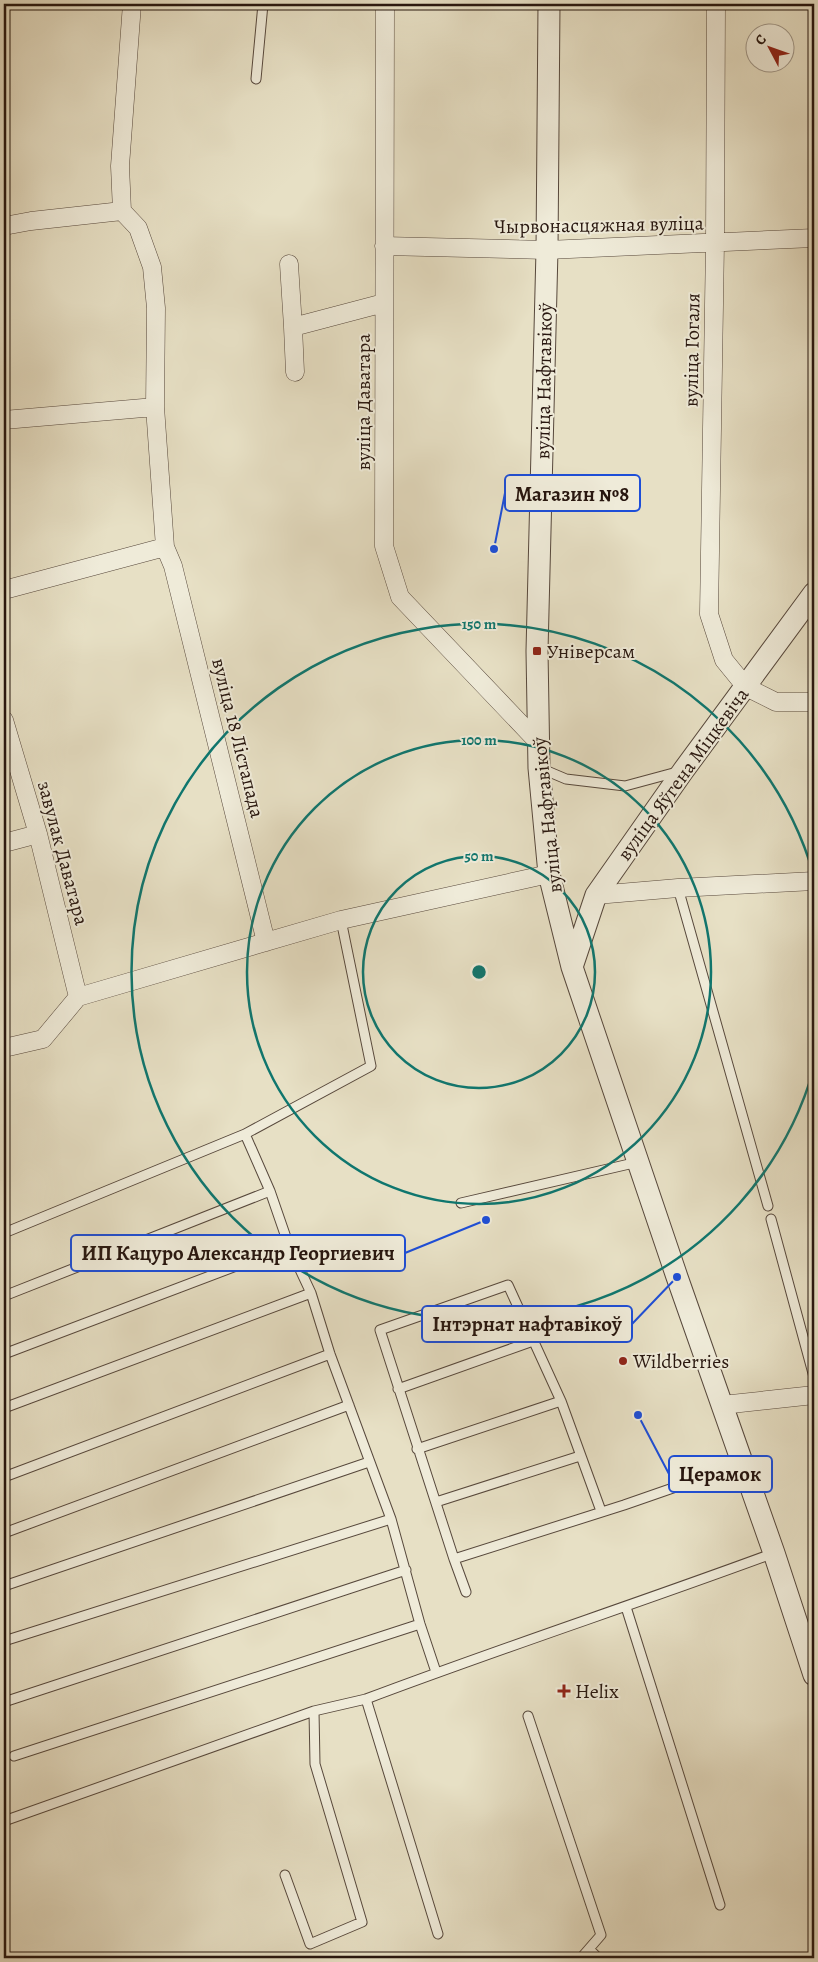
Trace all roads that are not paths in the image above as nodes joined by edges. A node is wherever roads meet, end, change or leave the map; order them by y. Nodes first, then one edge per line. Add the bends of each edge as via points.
1 (132, 4) edge
2 (263, 4) edge
3 (385, 4) edge
4 (550, 4) edge
5 (716, 4) edge
6 (256, 79) dead end
7 (122, 211) junction
8 (4, 226) edge
9 (814, 238) edge
10 (715, 243) junction
11 (384, 246) junction
12 (547, 250) junction
13 (289, 264) dead end
14 (384, 303) junction
15 (293, 327) junction
16 (295, 372) dead end
17 (155, 407) junction
18 (4, 420) edge
19 (165, 547) junction
20 (4, 590) edge
21 (814, 593) edge
22 (746, 687) junction
23 (814, 702) edge
24 (4, 720) edge
25 (538, 742) junction
26 (540, 768) junction
27 (684, 771) junction
28 (38, 834) junction
29 (4, 843) edge
30 (549, 874) junction
31 (814, 881) edge
32 (678, 888) junction
33 (596, 895) junction
34 (341, 920) junction
35 (266, 942) junction
36 (572, 967) junction
37 (78, 997) junction
38 (4, 1048) edge
39 (246, 1134) junction
40 (638, 1162) junction
41 (270, 1191) junction
42 (461, 1203) dead end
43 (768, 1206) dead end
44 (771, 1218) dead end
45 (4, 1234) edge
46 (288, 1246) junction
47 (311, 1293) junction
48 (4, 1296) edge
49 (532, 1341) junction
50 (4, 1354) edge
51 (330, 1354) junction
52 (814, 1377) edge
53 (398, 1389) junction
54 (814, 1395) edge
55 (561, 1401) junction
56 (349, 1405) junction
57 (722, 1405) junction
58 (4, 1408) edge
59 (417, 1448) junction
60 (580, 1456) junction
61 (369, 1462) junction
62 (742, 1464) junction
63 (4, 1476) edge
64 (436, 1502) junction
65 (601, 1511) junction
66 (391, 1519) junction
67 (4, 1533) edge
68 (774, 1553) junction
69 (454, 1559) junction
70 (406, 1570) junction
71 (4, 1586) edge
72 (466, 1592) dead end
73 (626, 1607) junction
74 (420, 1624) junction
75 (4, 1641) edge
76 (436, 1672) junction
77 (814, 1675) edge
78 (366, 1699) junction
79 (4, 1702) edge
80 (314, 1711) junction
81 (528, 1716) dead end
82 (14, 1756) dead end
83 (4, 1821) edge
84 (285, 1875) dead end
85 (720, 1905) dead end
86 (438, 1934) dead end
87 (589, 1949) junction
88 (581, 1958) edge
89 (598, 1958) edge

1 - 7 street via 120,166
2 - 6 lane
3 - 11 street, вуліца Даватара
4 - 12 street, вуліца Нафтавікоў
5 - 10 street, вуліца Гогаля
7 - 8 street
7 - 17 street, вуліца 18 Лістапада via 138,228 152,267 156,308
9 - 10 street, Чырвонасцяжная вуліца
10 - 12 street, Чырвонасцяжная вуліца
10 - 22 street, вуліца Гогаля via 709,614 724,660
11 - 12 street, Чырвонасцяжная вуліца
11 - 14 street, вуліца Даватара
12 - 25 street, вуліца Нафтавікоў
13 - 15 street
14 - 15 street
14 - 25 street, вуліца Даватара via 384,546 400,597
15 - 16 street
17 - 18 street
17 - 19 street, вуліца 18 Лістапада
19 - 20 street
19 - 35 street, вуліца 18 Лістапада via 173,566
21 - 22 street, вуліца Яўгена Міцкевіча
22 - 23 street via 776,702
22 - 27 street, вуліца Яўгена Міцкевіча
24 - 28 street, завулак Даватара
25 - 26 street, вуліца Нафтавікоў
26 - 27 lane via 566,779 625,786
26 - 30 street, вуліца Нафтавікоў
27 - 33 street, вуліца Яўгена Міцкевіча
28 - 29 street
28 - 37 street, завулак Даватара
30 - 34 street
30 - 36 street, вуліца Нафтавікоў
31 - 32 street
32 - 33 street
32 - 43 lane
33 - 36 street, вуліца Яўгена Міцкевіча
34 - 35 street
34 - 39 lane via 371,1066
35 - 37 street
36 - 40 street, вуліца Нафтавікоў
37 - 38 street via 44,1039
39 - 41 lane
39 - 45 lane
40 - 42 lane
40 - 57 street, вуліца Нафтавікоў
41 - 46 lane
41 - 48 lane
44 - 52 lane
46 - 47 lane
46 - 50 lane
47 - 51 lane
47 - 58 lane
49 - 53 lane
49 - 53 lane via 508,1285 380,1330
49 - 55 lane
51 - 56 lane
51 - 63 lane
53 - 59 lane
54 - 57 street
55 - 59 lane
55 - 60 lane
56 - 61 lane
56 - 67 lane
57 - 62 street, вуліца Нафтавікоў
59 - 64 lane
60 - 64 lane
60 - 65 lane
61 - 66 lane
61 - 71 lane
62 - 65 lane
62 - 68 street, вуліца Нафтавікоў
64 - 69 lane
65 - 69 lane
66 - 70 lane
66 - 75 lane
68 - 73 lane
68 - 77 street, вуліца Нафтавікоў
69 - 72 lane
70 - 74 lane
70 - 79 lane
73 - 76 lane
73 - 85 lane
74 - 76 lane
74 - 82 lane
76 - 78 lane
78 - 80 lane
78 - 86 lane
80 - 83 lane
80 - 84 lane via 315,1764 362,1922 310,1944
81 - 87 lane via 600,1935
87 - 88 lane
87 - 89 lane

